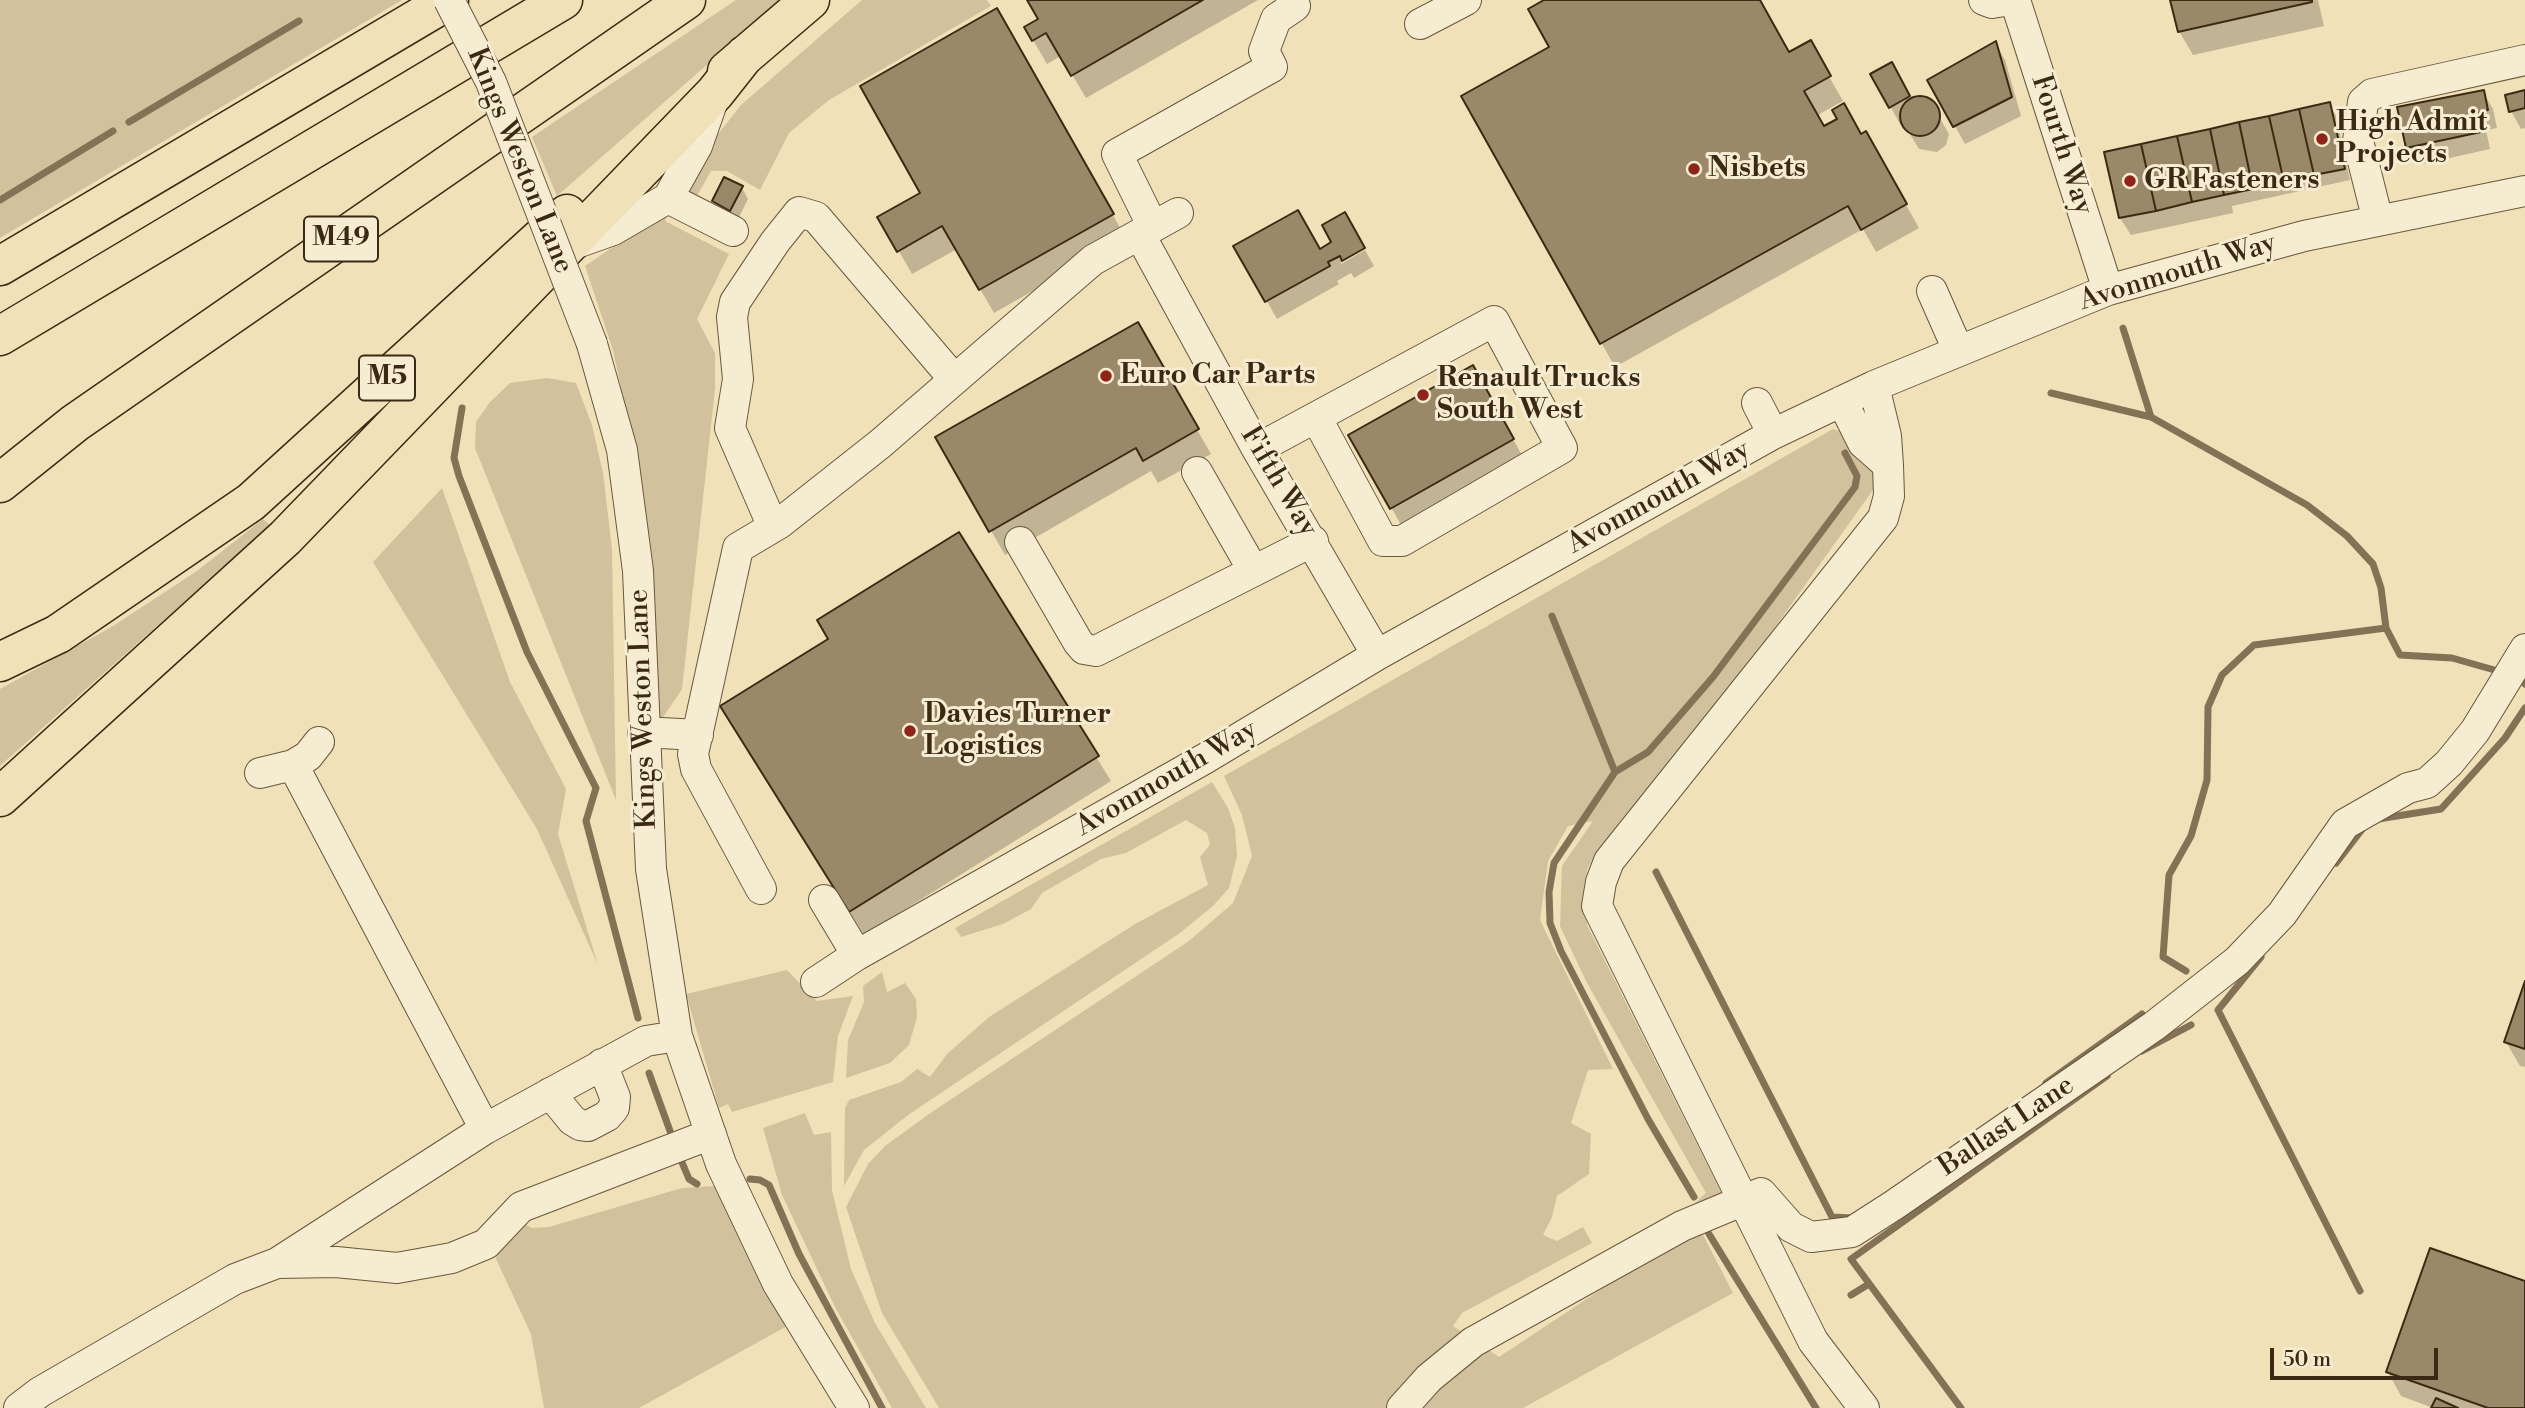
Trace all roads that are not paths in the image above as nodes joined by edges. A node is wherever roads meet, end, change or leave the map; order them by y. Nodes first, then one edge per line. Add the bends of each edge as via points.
1 (449, 0) edge
2 (563, 0) edge
3 (686, 0) edge
4 (810, 0) edge
5 (1291, 0) edge
6 (1466, 0) edge
7 (1984, 0) edge
8 (2010, 0) edge
9 (2015, 0) edge
10 (1420, 24) dead end
11 (745, 55) junction
12 (2525, 60) edge
13 (715, 93) junction
14 (2525, 191) edge
15 (668, 198) junction
16 (2378, 221) junction
17 (1157, 225) junction
18 (733, 231) dead end
19 (568, 246) junction
20 (0, 266) edge
21 (2108, 290) junction
22 (1932, 291) dead end
23 (0, 336) edge
24 (1958, 351) junction
25 (954, 379) junction
26 (1874, 386) junction
27 (1842, 401) junction
28 (1758, 403) dead end
29 (1317, 419) junction
30 (1773, 434) junction
31 (1257, 449) junction
32 (1888, 465) junction
33 (1197, 472) dead end
34 (0, 483) edge
35 (773, 527) junction
36 (1313, 541) junction
37 (1020, 542) dead end
38 (1253, 570) junction
39 (2525, 649) edge
40 (1377, 655) junction
41 (0, 662) edge
42 (643, 732) junction
43 (698, 735) junction
44 (319, 742) dead end
45 (293, 765) junction
46 (260, 773) dead end
47 (0, 797) edge
48 (761, 889) dead end
49 (824, 900) dead end
50 (857, 955) junction
51 (816, 982) dead end
52 (677, 1036) junction
53 (602, 1064) junction
54 (550, 1093) junction
55 (485, 1129) junction
56 (698, 1139) junction
57 (1742, 1204) junction
58 (276, 1263) junction
59 (19, 1408) edge
60 (854, 1408) edge
61 (1402, 1408) edge
62 (1864, 1408) edge

1 - 20 highway
1 - 42 street, Kings Weston Lane, bridge via 491,82 592,344 622,450 638,571
2 - 23 highway
3 - 34 highway, M49 via 75,423
4 - 11 highway, M5
5 - 17 street, Fifth Way via 1295,6 1276,19 1264,51 1272,67 1117,154
6 - 10 street
7 - 8 street
9 - 21 street, Fourth Way
11 - 13 highway
11 - 41 highway, M5 via 251,502 58,634
12 - 16 street via 2372,94 2363,102 2358,141
13 - 15 street via 697,146
13 - 19 highway
14 - 16 street, Avonmouth Way
15 - 18 street
15 - 19 street via 613,230
16 - 21 street, Avonmouth Way via 2304,236
17 - 25 street via 1093,260
17 - 31 street, Fifth Way
19 - 47 highway via 285,538
21 - 24 street, Avonmouth Way
22 - 24 street
24 - 26 street, Avonmouth Way
25 - 35 street
25 - 35 street via 816,217 799,212 735,302 732,317 738,379 730,428
26 - 27 street, Avonmouth Way
26 - 32 street
27 - 30 street, Avonmouth Way
27 - 32 street via 1863,443
28 - 30 street
29 - 29 street via 1494,321 1562,448 1402,541 1383,541
29 - 31 street
30 - 40 street, Avonmouth Way
31 - 36 street, Fifth Way
32 - 57 street via 1889,496 1871,537 1609,861 1601,882 1597,906
33 - 38 street
35 - 43 street via 738,548
36 - 38 street
36 - 40 street, Fifth Way
37 - 38 street via 1078,642 1090,651
39 - 57 street, Ballast Lane via 2475,732 2449,763 2427,783 2408,788 2346,824 2282,914 2246,952 2154,1026 1852,1232 1811,1237 1791,1227 1762,1193
40 - 50 street, Avonmouth Way via 1194,765
42 - 43 street
42 - 52 street, Kings Weston Lane via 651,869
43 - 48 street via 693,754 696,769
44 - 45 street
45 - 46 street
45 - 55 street
49 - 50 street
50 - 51 street, Avonmouth Way
52 - 53 street via 646,1041
52 - 56 street, Kings Weston Lane
53 - 54 street
53 - 54 street via 615,1097 607,1116 580,1125
54 - 55 street
55 - 58 street
56 - 58 street via 521,1206 486,1244 452,1258 397,1268
56 - 60 street, Kings Weston Lane via 721,1164 778,1284
57 - 61 street, Ballast Lane via 1682,1226 1474,1342 1429,1378
57 - 62 street via 1813,1341
58 - 59 street via 235,1279

